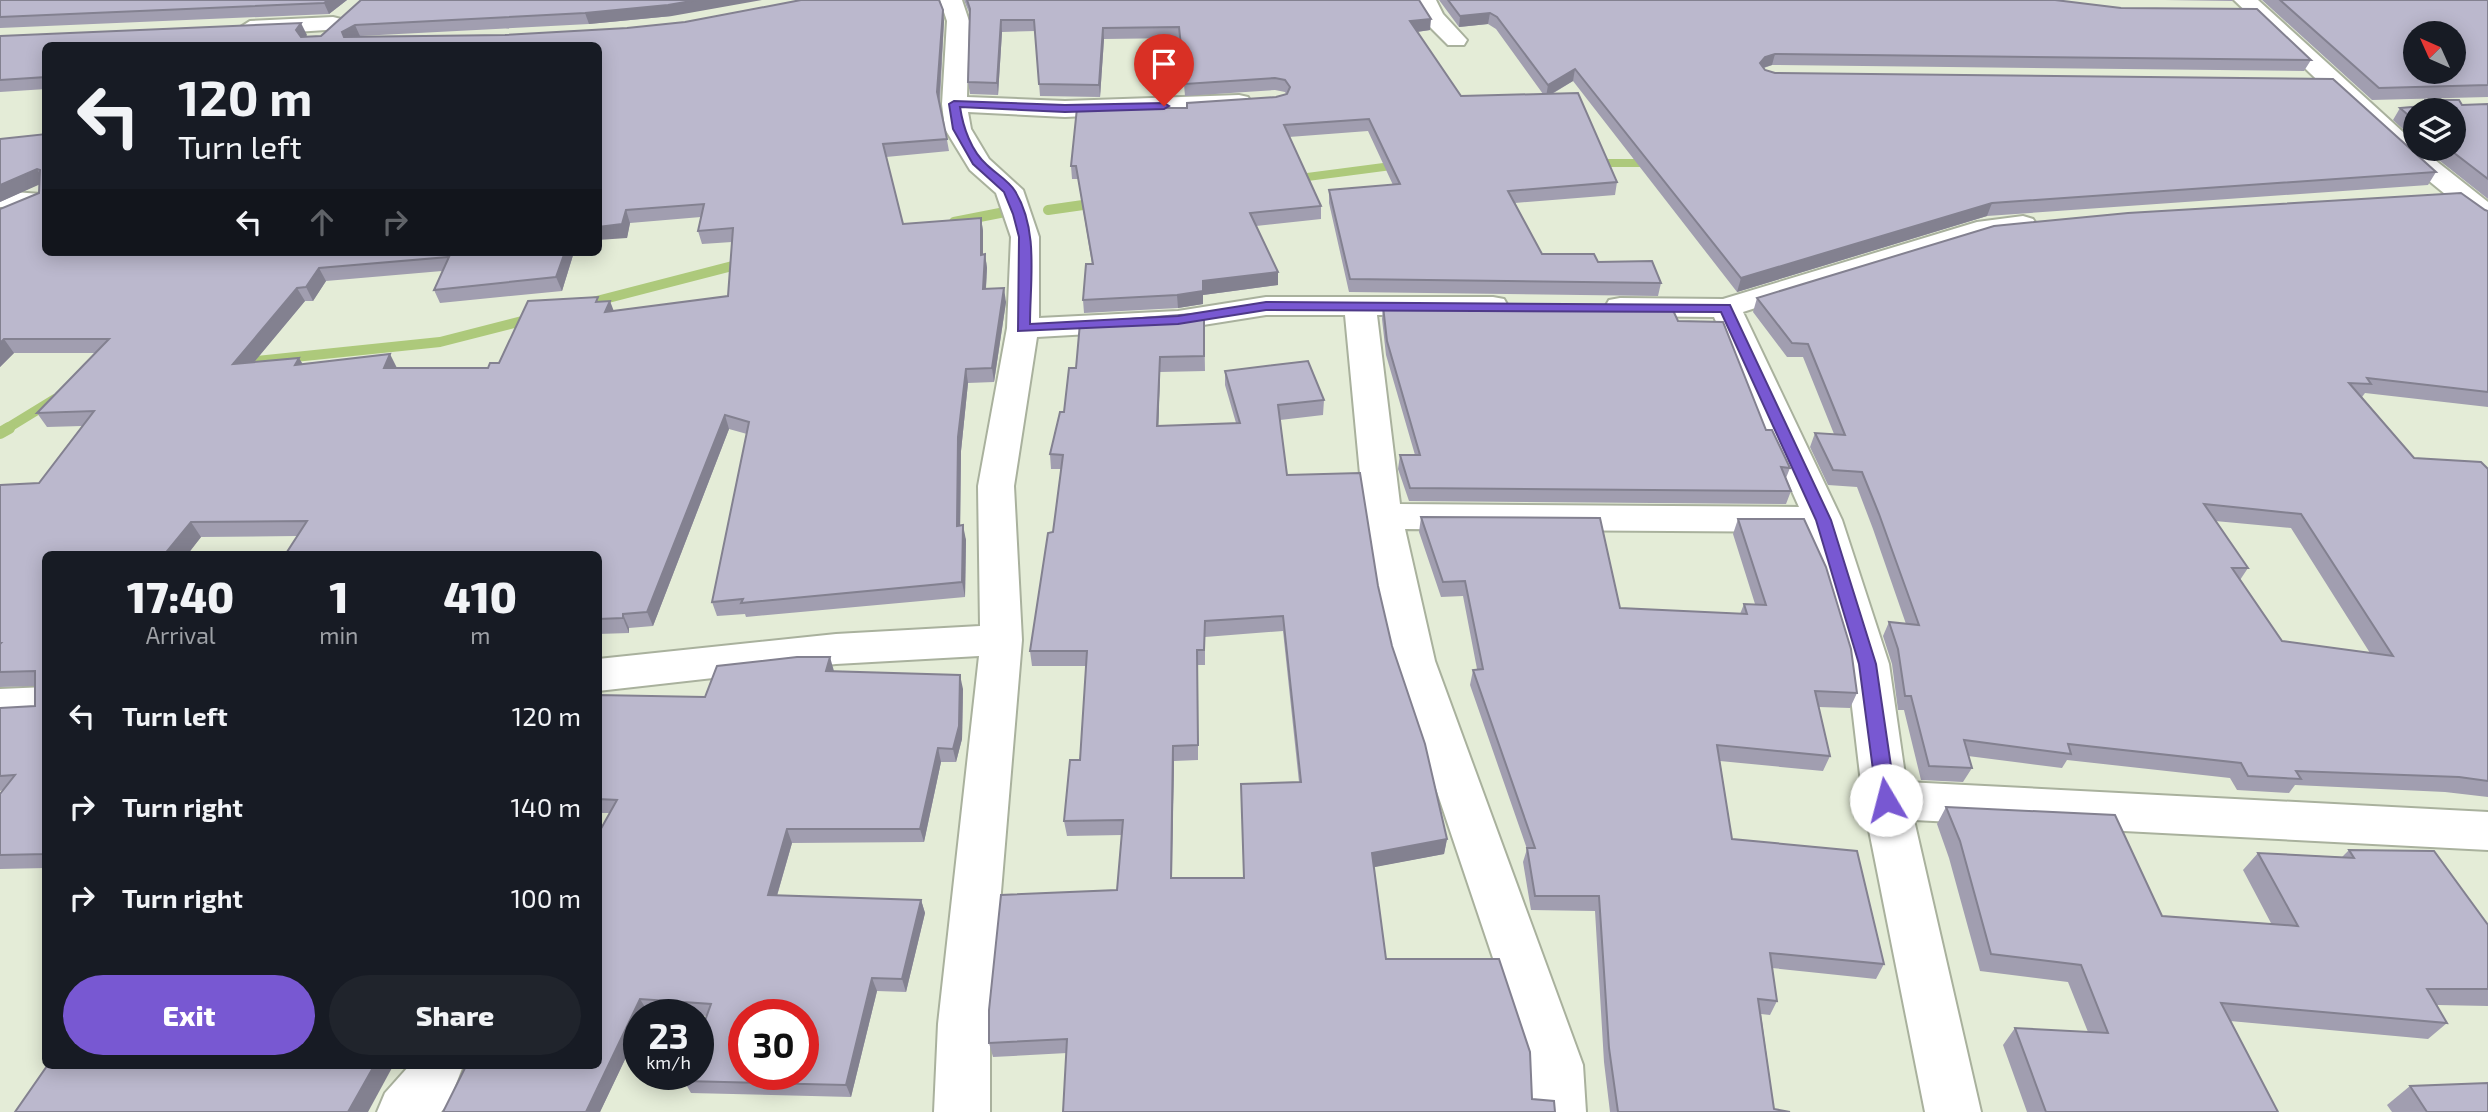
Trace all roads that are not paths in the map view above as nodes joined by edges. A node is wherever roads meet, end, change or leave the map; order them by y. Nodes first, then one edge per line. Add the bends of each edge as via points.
1 (951, 0) edge
2 (1425, 0) edge
3 (2252, 6) edge
4 (353, 8) edge
5 (2220, 11) edge
6 (333, 24) junction
7 (222, 29) edge
8 (1456, 40) dead end
9 (314, 42) edge
10 (2292, 80) edge
11 (2333, 81) junction
12 (1261, 101) edge
13 (954, 104) junction
14 (2402, 110) edge
15 (2364, 111) junction
16 (2458, 194) junction
17 (38, 196) edge
18 (2418, 197) edge
19 (0, 199) edge
20 (2488, 215) edge
21 (0, 216) edge
22 (2054, 222) edge
23 (1360, 306) junction
24 (1521, 306) edge
25 (1589, 307) edge
26 (1725, 308) junction
27 (1023, 328) junction
28 (1383, 516) junction
29 (1823, 520) junction
30 (1001, 640) junction
31 (602, 677) edge
32 (42, 703) edge
33 (0, 705) edge
34 (1886, 800) junction
35 (2484, 836) edge
36 (435, 1069) edge
37 (405, 1112) edge
38 (962, 1112) edge
39 (1558, 1112) edge
40 (1953, 1112) edge

1 - 13 street via 958,21
2 - 8 street via 1433,17
3 - 5 street
3 - 11 street
4 - 6 street
6 - 7 street
6 - 9 street
10 - 11 street
11 - 15 street
12 - 13 street via 1077,108
13 - 27 street via 958,129 979,164 1009,190 1019,214 1025,237
14 - 15 street
15 - 16 street
16 - 18 street
16 - 20 street
17 - 19 street
17 - 21 street
22 - 26 street via 1987,228
23 - 24 street
23 - 27 street via 1266,306 1178,320
23 - 28 street
25 - 26 street
26 - 29 street
27 - 30 street via 996,486
28 - 29 street
28 - 39 street via 1413,662 1556,1065
29 - 34 street via 1868,664
30 - 31 street via 836,649
30 - 38 street via 964,1024
32 - 33 street
34 - 35 street
34 - 40 street
36 - 37 street via 429,1085

